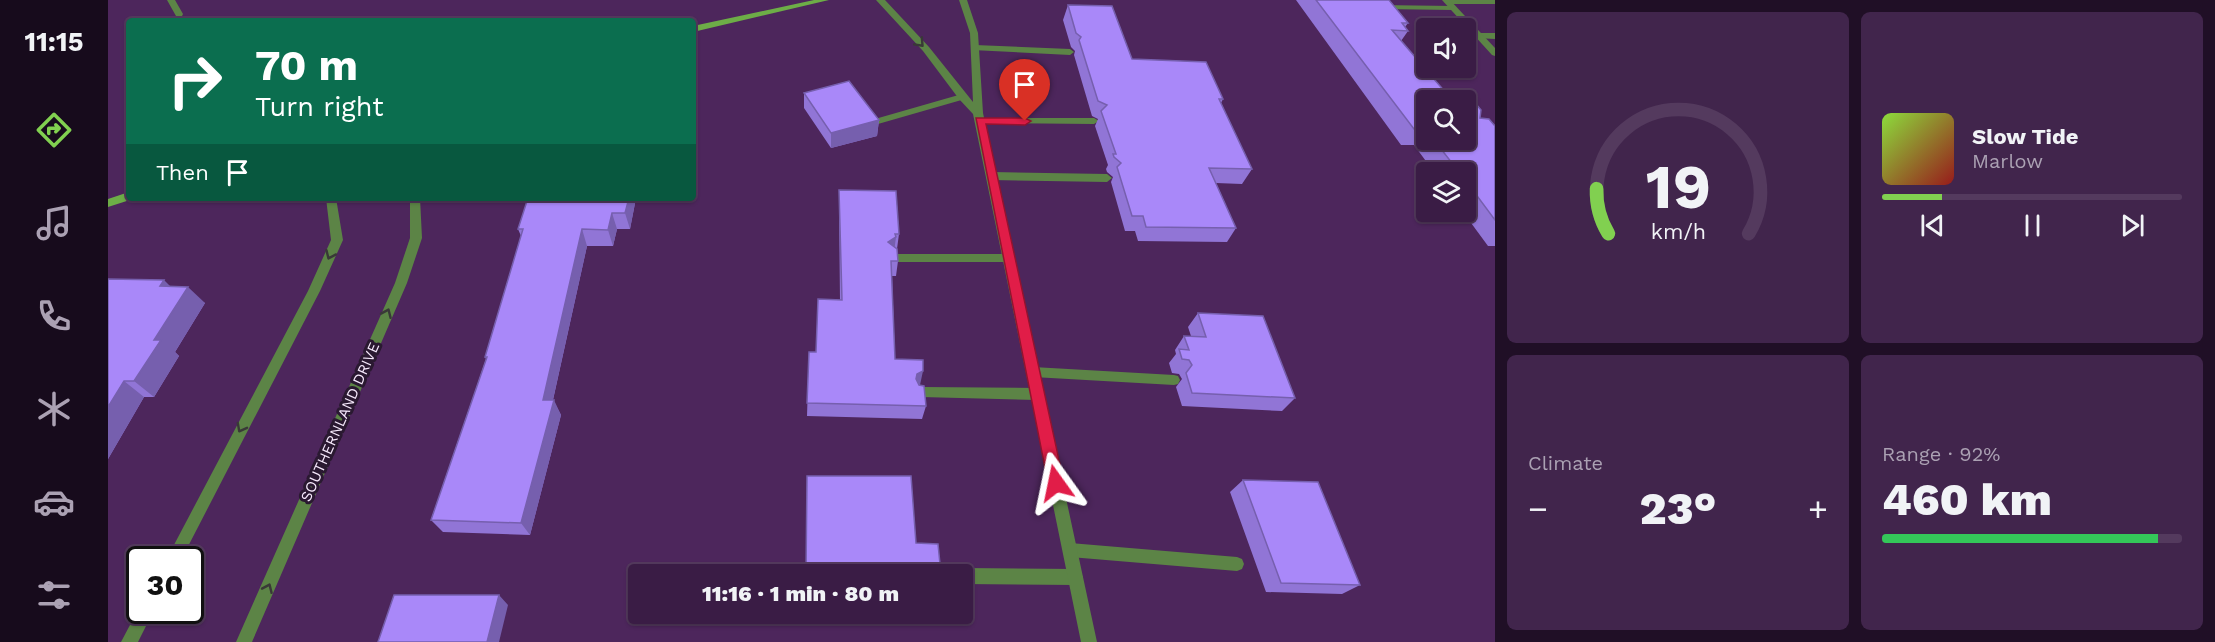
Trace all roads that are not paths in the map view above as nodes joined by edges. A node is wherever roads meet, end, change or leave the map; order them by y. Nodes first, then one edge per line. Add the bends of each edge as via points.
1 (171, 0) edge
2 (825, 0) edge
3 (880, 0) edge
4 (963, 0) edge
5 (1495, 2) edge
6 (1449, 4) edge
7 (1373, 7) edge
8 (179, 14) dead end
9 (696, 28) edge
10 (1479, 36) junction
11 (1495, 36) edge
12 (975, 48) junction
13 (1070, 52) dead end
14 (1495, 53) edge
15 (962, 97) junction
16 (979, 117) junction
17 (878, 121) edge
18 (1094, 121) dead end
19 (992, 176) junction
20 (1107, 178) dead end
21 (126, 197) edge
22 (331, 201) edge
23 (415, 201) edge
24 (108, 203) edge
25 (894, 258) edge
26 (1008, 258) junction
27 (1033, 372) junction
28 (1174, 380) dead end
29 (921, 392) edge
30 (1037, 394) junction
31 (180, 546) edge
32 (1070, 550) junction
33 (1236, 564) dead end
34 (973, 576) edge
35 (1075, 577) junction
36 (139, 624) edge
37 (129, 642) edge
38 (244, 642) edge
39 (1089, 642) edge

1 - 8 street
2 - 9 street
3 -> 15 street via 926,49
4 - 12 street
5 - 6 street
6 - 7 street
6 - 10 street
10 - 11 street
10 - 14 street
12 - 13 street
12 - 16 street
15 - 16 street
15 - 17 street
16 - 18 street
16 - 19 street
19 - 20 street
19 - 26 street
21 - 24 street
22 -> 31 street via 337,240
38 -> 23 street, SOUTHERNLAND DRIVE via 400,283 416,238
25 - 26 street
26 - 27 street
27 - 28 street
27 - 30 street
29 - 30 street
30 - 32 street
32 - 33 street
32 - 35 street
34 - 35 street
35 - 39 street
36 - 37 street

